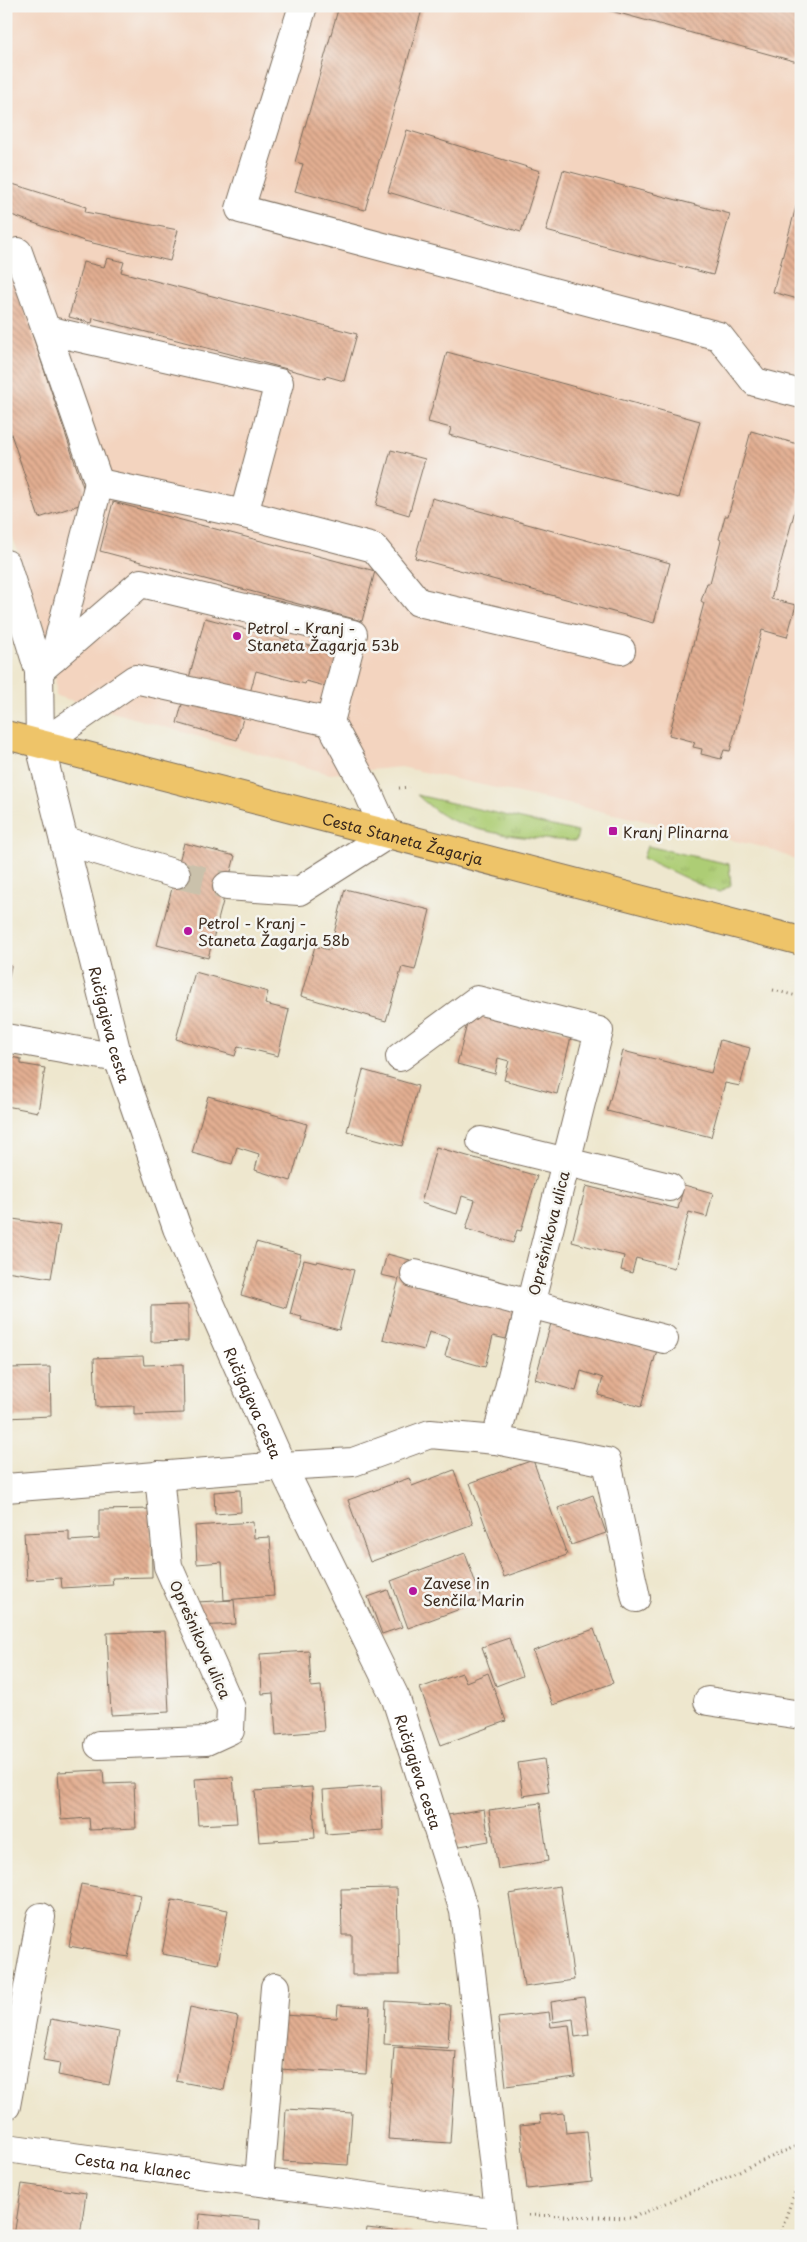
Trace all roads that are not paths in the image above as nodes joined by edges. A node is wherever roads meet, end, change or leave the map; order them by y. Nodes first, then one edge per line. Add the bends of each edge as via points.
1 (303, 6) edge
2 (18, 252) dead end
3 (46, 330) junction
4 (801, 394) edge
5 (98, 483) junction
6 (244, 514) junction
7 (6, 564) edge
8 (620, 650) dead end
9 (46, 665) junction
10 (330, 722) junction
11 (6, 735) edge
12 (40, 745) junction
13 (388, 835) junction
14 (66, 841) junction
15 (176, 874) tunnel mouth
16 (227, 886) tunnel mouth
17 (801, 940) edge
18 (6, 1038) edge
19 (400, 1057) dead end
20 (118, 1058) junction
21 (481, 1141) dead end
22 (566, 1162) junction
23 (669, 1187) dead end
24 (415, 1274) dead end
25 (530, 1305) junction
26 (664, 1340) dead end
27 (496, 1440) junction
28 (282, 1466) junction
29 (158, 1476) junction
30 (6, 1488) edge
31 (636, 1598) dead end
32 (708, 1701) dead end
33 (801, 1716) edge
34 (99, 1744) dead end
35 (41, 1917) dead end
36 (275, 1987) dead end
37 (6, 2106) edge
38 (6, 2148) edge
39 (259, 2181) junction
40 (501, 2225) edge

1 - 4 street via 240,209 719,336 755,382
2 - 3 street
3 - 5 street
3 - 6 street via 279,383
5 - 6 street
5 - 9 street
6 - 8 street via 374,548 418,602
7 - 9 street, Ručigajeva cesta
9 - 10 street via 141,583 353,634
9 - 12 street, Ručigajeva cesta
10 - 12 street via 135,678
10 - 13 street
11 - 12 main road, Cesta Staneta Žagarja
12 - 13 main road, Cesta Staneta Žagarja
12 - 14 street, Ručigajeva cesta
13 - 16 street via 299,891
13 - 17 main road, Cesta Staneta Žagarja
14 - 15 street
14 - 20 street, Ručigajeva cesta
18 - 20 street
19 - 22 street, Oprešnikova ulica via 477,1000 599,1031
20 - 28 street, Ručigajeva cesta via 177,1228
21 - 22 street, Oprešnikova ulica
22 - 23 street, Oprešnikova ulica
22 - 25 street, Oprešnikova ulica
24 - 25 street, Oprešnikova ulica
25 - 26 street, Oprešnikova ulica
25 - 27 street, Oprešnikova ulica
27 - 28 street via 430,1434 353,1462
27 - 31 street via 607,1462
28 - 29 street
28 - 40 street, Ručigajeva cesta via 396,1700 464,1911
29 - 30 street
29 - 34 street, Oprešnikova ulica via 168,1566 231,1708 230,1730 206,1740
32 - 33 street
35 - 37 street
36 - 39 street
38 - 39 street, Cesta na klanec
39 - 40 street, Cesta na klanec

